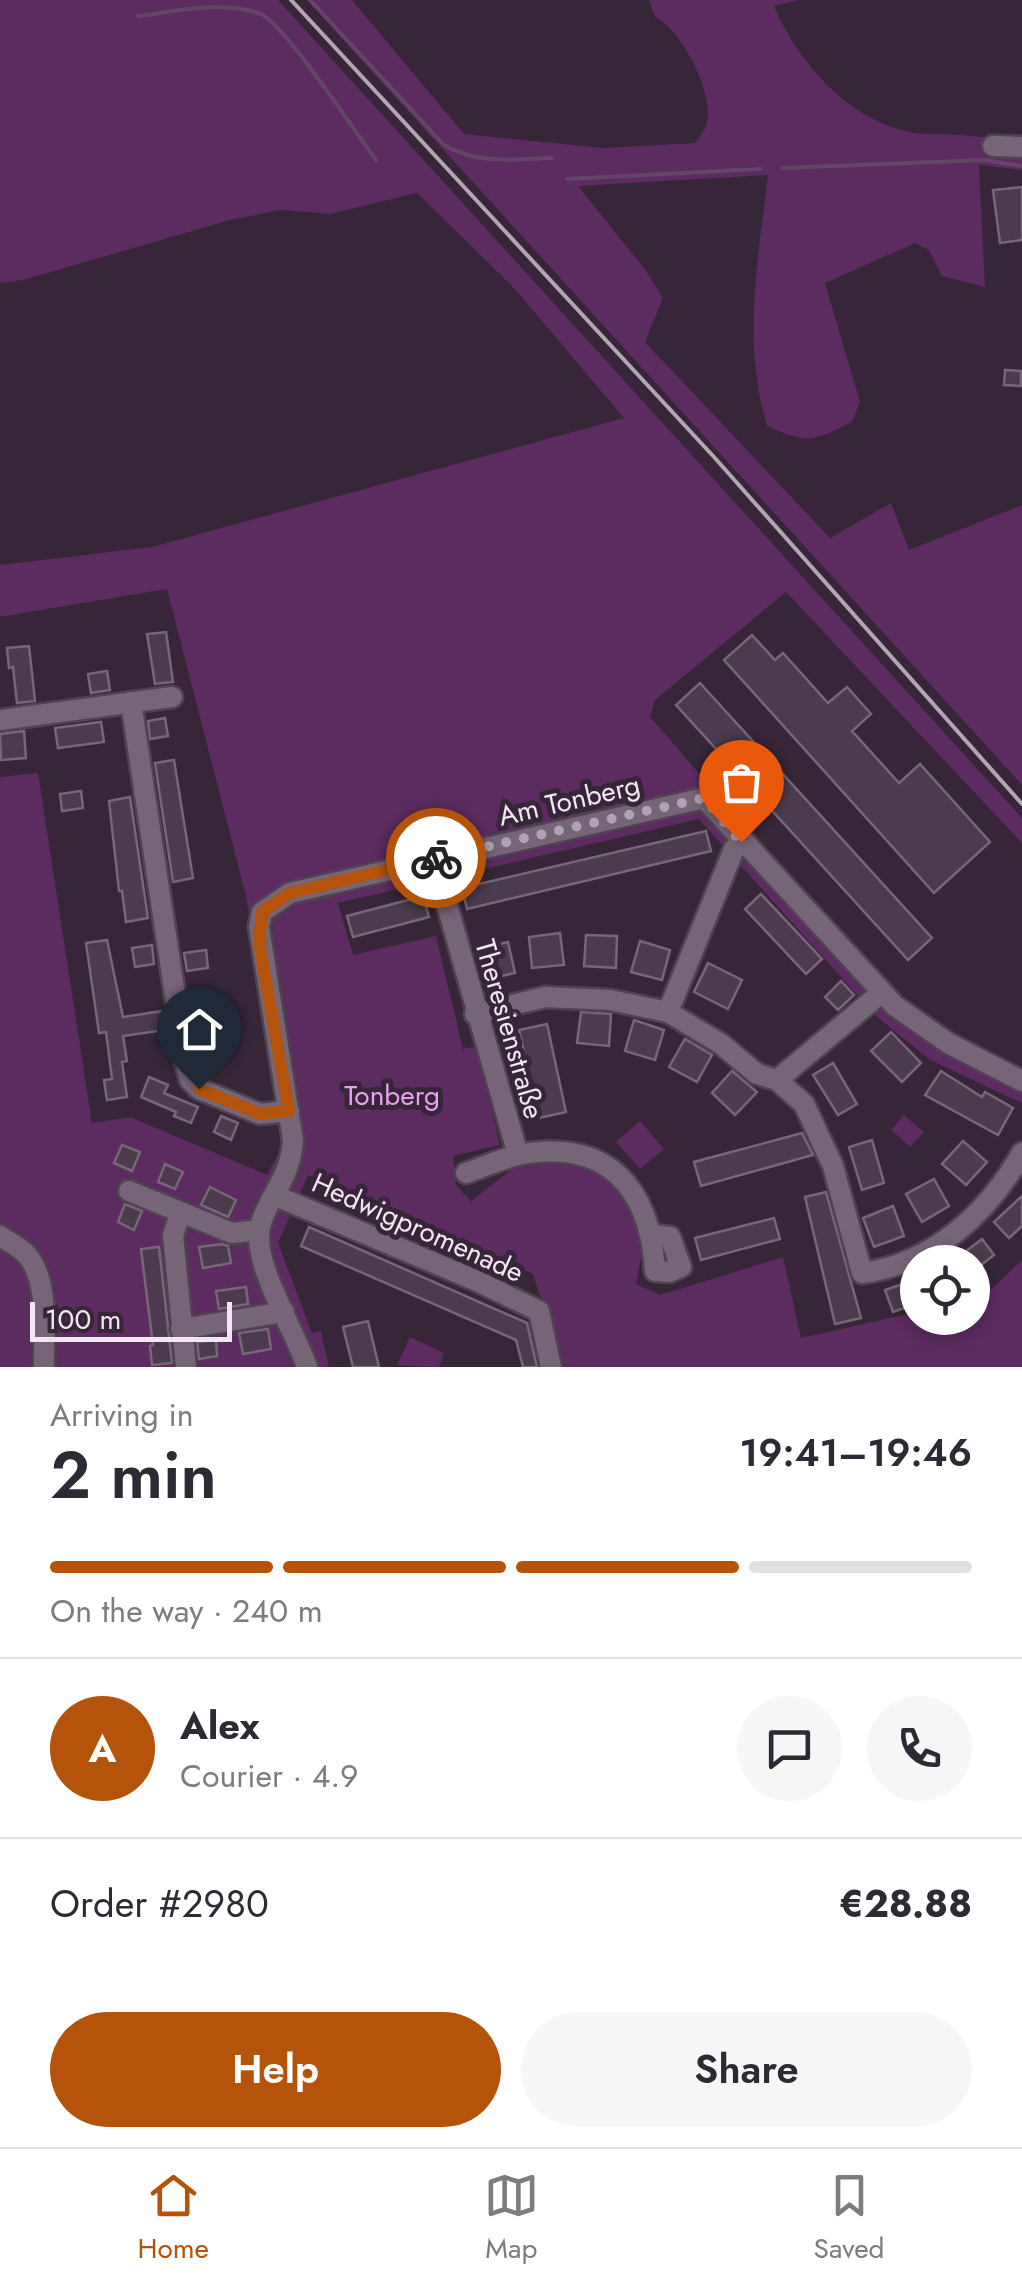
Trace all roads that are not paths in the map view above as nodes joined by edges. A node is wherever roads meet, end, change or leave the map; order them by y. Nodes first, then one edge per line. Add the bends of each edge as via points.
1 (993, 146) dead end
2 (1022, 146) edge
3 (172, 697) dead end
4 (131, 702) junction
5 (0, 720) edge
6 (741, 842) junction
7 (434, 859) junction
8 (881, 993) junction
9 (668, 1012) junction
10 (475, 1014) junction
11 (777, 1080) junction
12 (1022, 1081) edge
13 (289, 1111) junction
14 (1022, 1153) edge
15 (518, 1156) junction
16 (466, 1173) dead end
17 (129, 1191) dead end
18 (276, 1196) junction
19 (180, 1214) junction
20 (259, 1230) junction
21 (652, 1235) dead end
22 (0, 1236) edge
23 (284, 1312) junction
24 (181, 1329) junction
25 (44, 1367) edge
26 (186, 1367) edge
27 (308, 1367) edge
28 (551, 1367) edge

1 - 2 street
3 - 4 street
4 - 5 street
4 - 13 street via 190,1080 260,1114
6 - 7 street, Am Tonberg via 704,798
6 - 8 street, Am Tonberg
6 - 9 street
7 - 10 street, Theresienstraße
7 - 13 street, Am Tonberg via 290,893 262,912 259,943
8 - 11 street
8 - 12 street, Am Tonberg via 948,1043
9 - 10 street via 545,997
9 - 11 street
10 - 15 street, Theresienstraße
11 - 14 street via 804,1104 833,1166 862,1273 920,1255 956,1233 982,1210
13 - 18 street, Am Tonberg via 291,1163
15 - 16 street
15 - 21 street via 570,1151 608,1165 636,1195
17 - 19 street
18 - 20 street, Am Tonberg
18 - 28 street, Hedwigpromenade via 539,1311
19 - 20 street via 232,1233
19 - 24 street via 173,1235
20 - 23 street
22 - 25 street via 29,1257 36,1274
23 - 24 street
23 - 27 street
24 - 26 street

